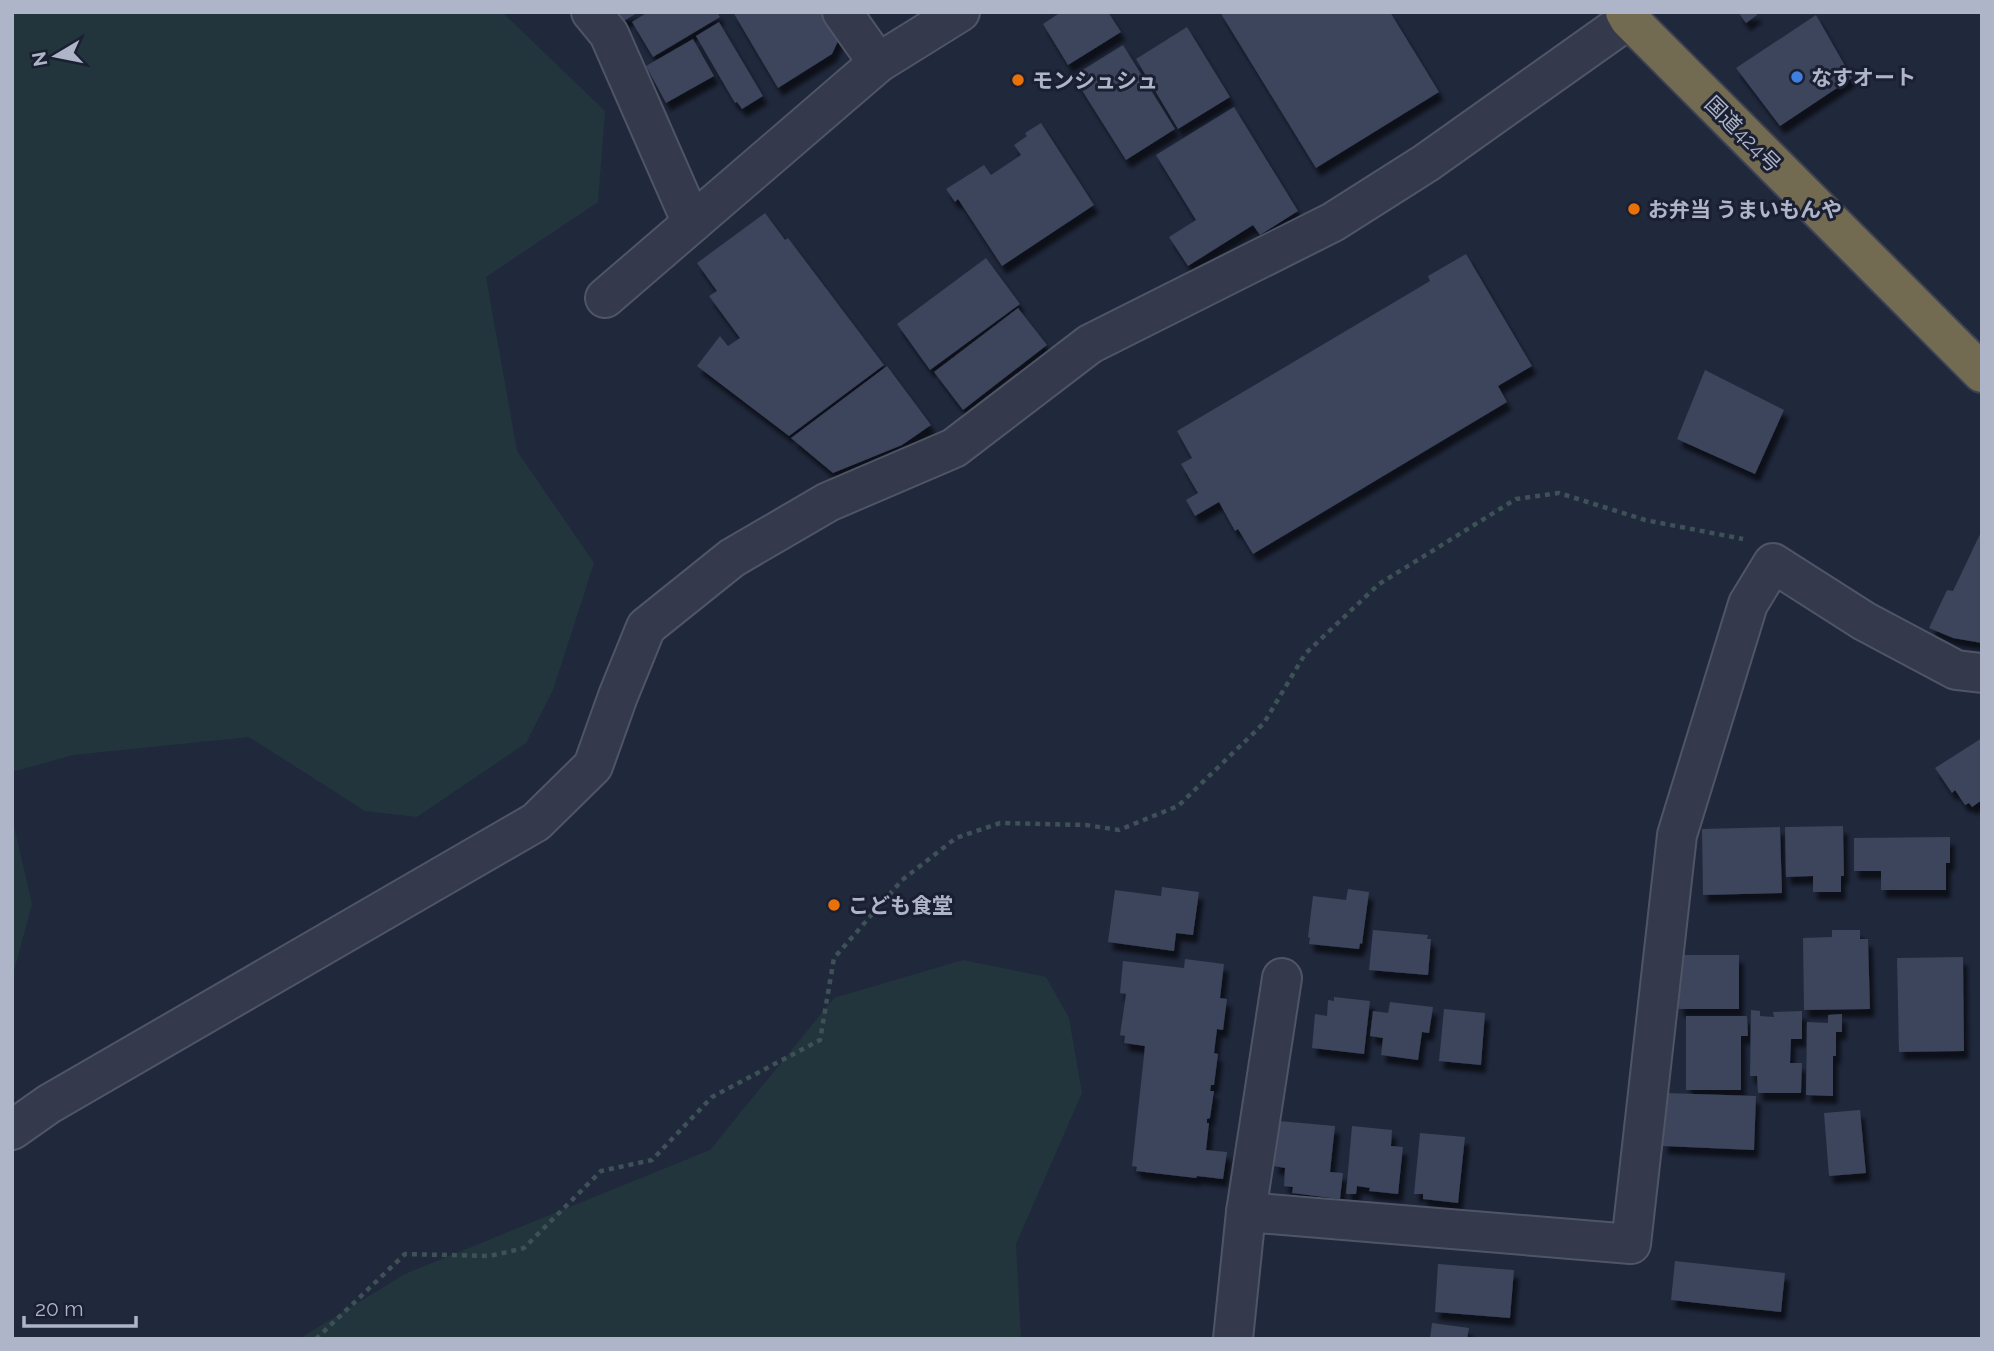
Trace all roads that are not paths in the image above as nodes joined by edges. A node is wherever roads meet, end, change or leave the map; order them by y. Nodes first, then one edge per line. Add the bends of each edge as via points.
1 (591, 12) edge
2 (842, 12) edge
3 (960, 12) edge
4 (1627, 16) edge
5 (878, 63) junction
6 (692, 223) junction
7 (605, 298) dead end
8 (1982, 373) edge
9 (1982, 673) edge
10 (1282, 978) dead end
11 (12, 1130) edge
12 (1246, 1212) junction
13 (1233, 1339) edge

1 - 6 street via 609,34
2 - 5 street
3 - 5 street
4 - 8 highway, 国道424号
4 - 11 street via 1426,163 1334,222 1090,344 954,448 828,502 732,558 646,626 593,766 536,822 61,1097
5 - 6 street
6 - 7 street
9 - 12 street via 1956,670 1864,621 1773,563 1748,604 1677,835 1631,1244
10 - 12 street
12 - 13 street

